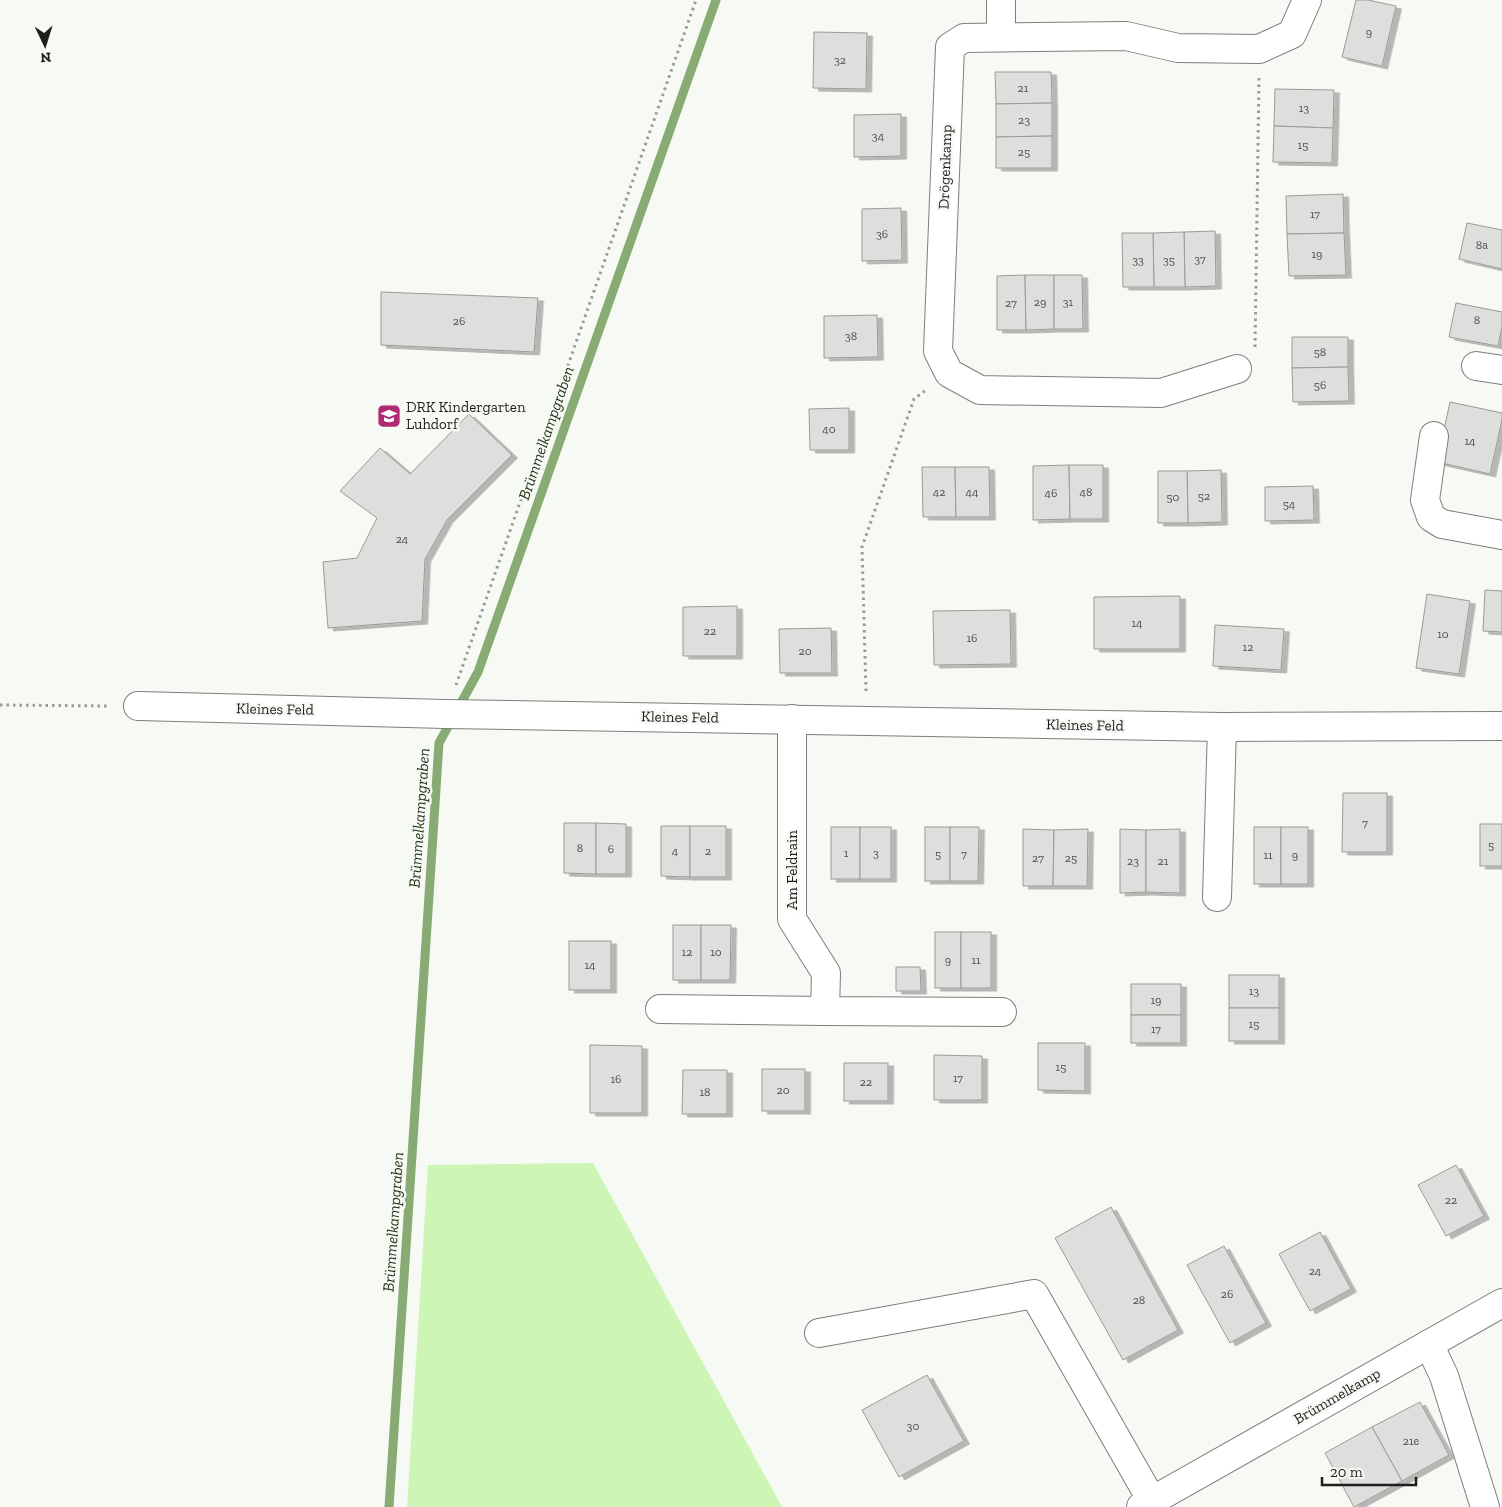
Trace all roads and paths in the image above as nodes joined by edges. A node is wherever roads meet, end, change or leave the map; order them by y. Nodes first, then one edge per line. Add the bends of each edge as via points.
1 (696, 0) edge
2 (1001, 0) edge
3 (1307, 0) edge
4 (1002, 37) junction
5 (1259, 49) junction
6 (1476, 366) dead end
7 (1237, 369) joint
8 (1502, 370) edge
9 (949, 373) junction
10 (1434, 436) dead end
11 (1502, 535) edge
12 (0, 705) edge
13 (138, 706) joint
14 (458, 714) junction
15 (792, 719) junction
16 (867, 721) junction
17 (1502, 726) edge
18 (1222, 727) junction
19 (1217, 897) dead end
20 (660, 1009) dead end
21 (825, 1011) junction
22 (1002, 1012) dead end
23 (1502, 1303) edge
24 (820, 1334) dead end
25 (1429, 1344) junction
26 (1162, 1501) edge
27 (1485, 1507) edge

1 - 14 path
2 - 4 street
3 - 5 street, Drögenkamp via 1292,34
4 - 5 street, Drögenkamp via 1126,36 1178,48
4 - 9 street, Drögenkamp via 964,38 950,47 938,351
5 - 7 path via 1256,346
6 - 8 street
7 - 9 street via 1162,393 980,390
9 - 16 path via 914,399 862,547
10 - 11 street via 1425,500 1432,517 1442,524
12 - 13 path
13 - 14 street, Kleines Feld
14 - 15 street, Kleines Feld
15 - 16 street, Kleines Feld
15 - 21 street, Am Feldrain via 792,919 826,973
16 - 18 street, Kleines Feld
17 - 18 street, Kleines Feld
18 - 19 street
20 - 21 street
21 - 22 street
23 - 25 street, Brümmelkamp
24 - 26 street via 1034,1294
25 - 26 street, Brümmelkamp
25 - 27 street via 1444,1376

